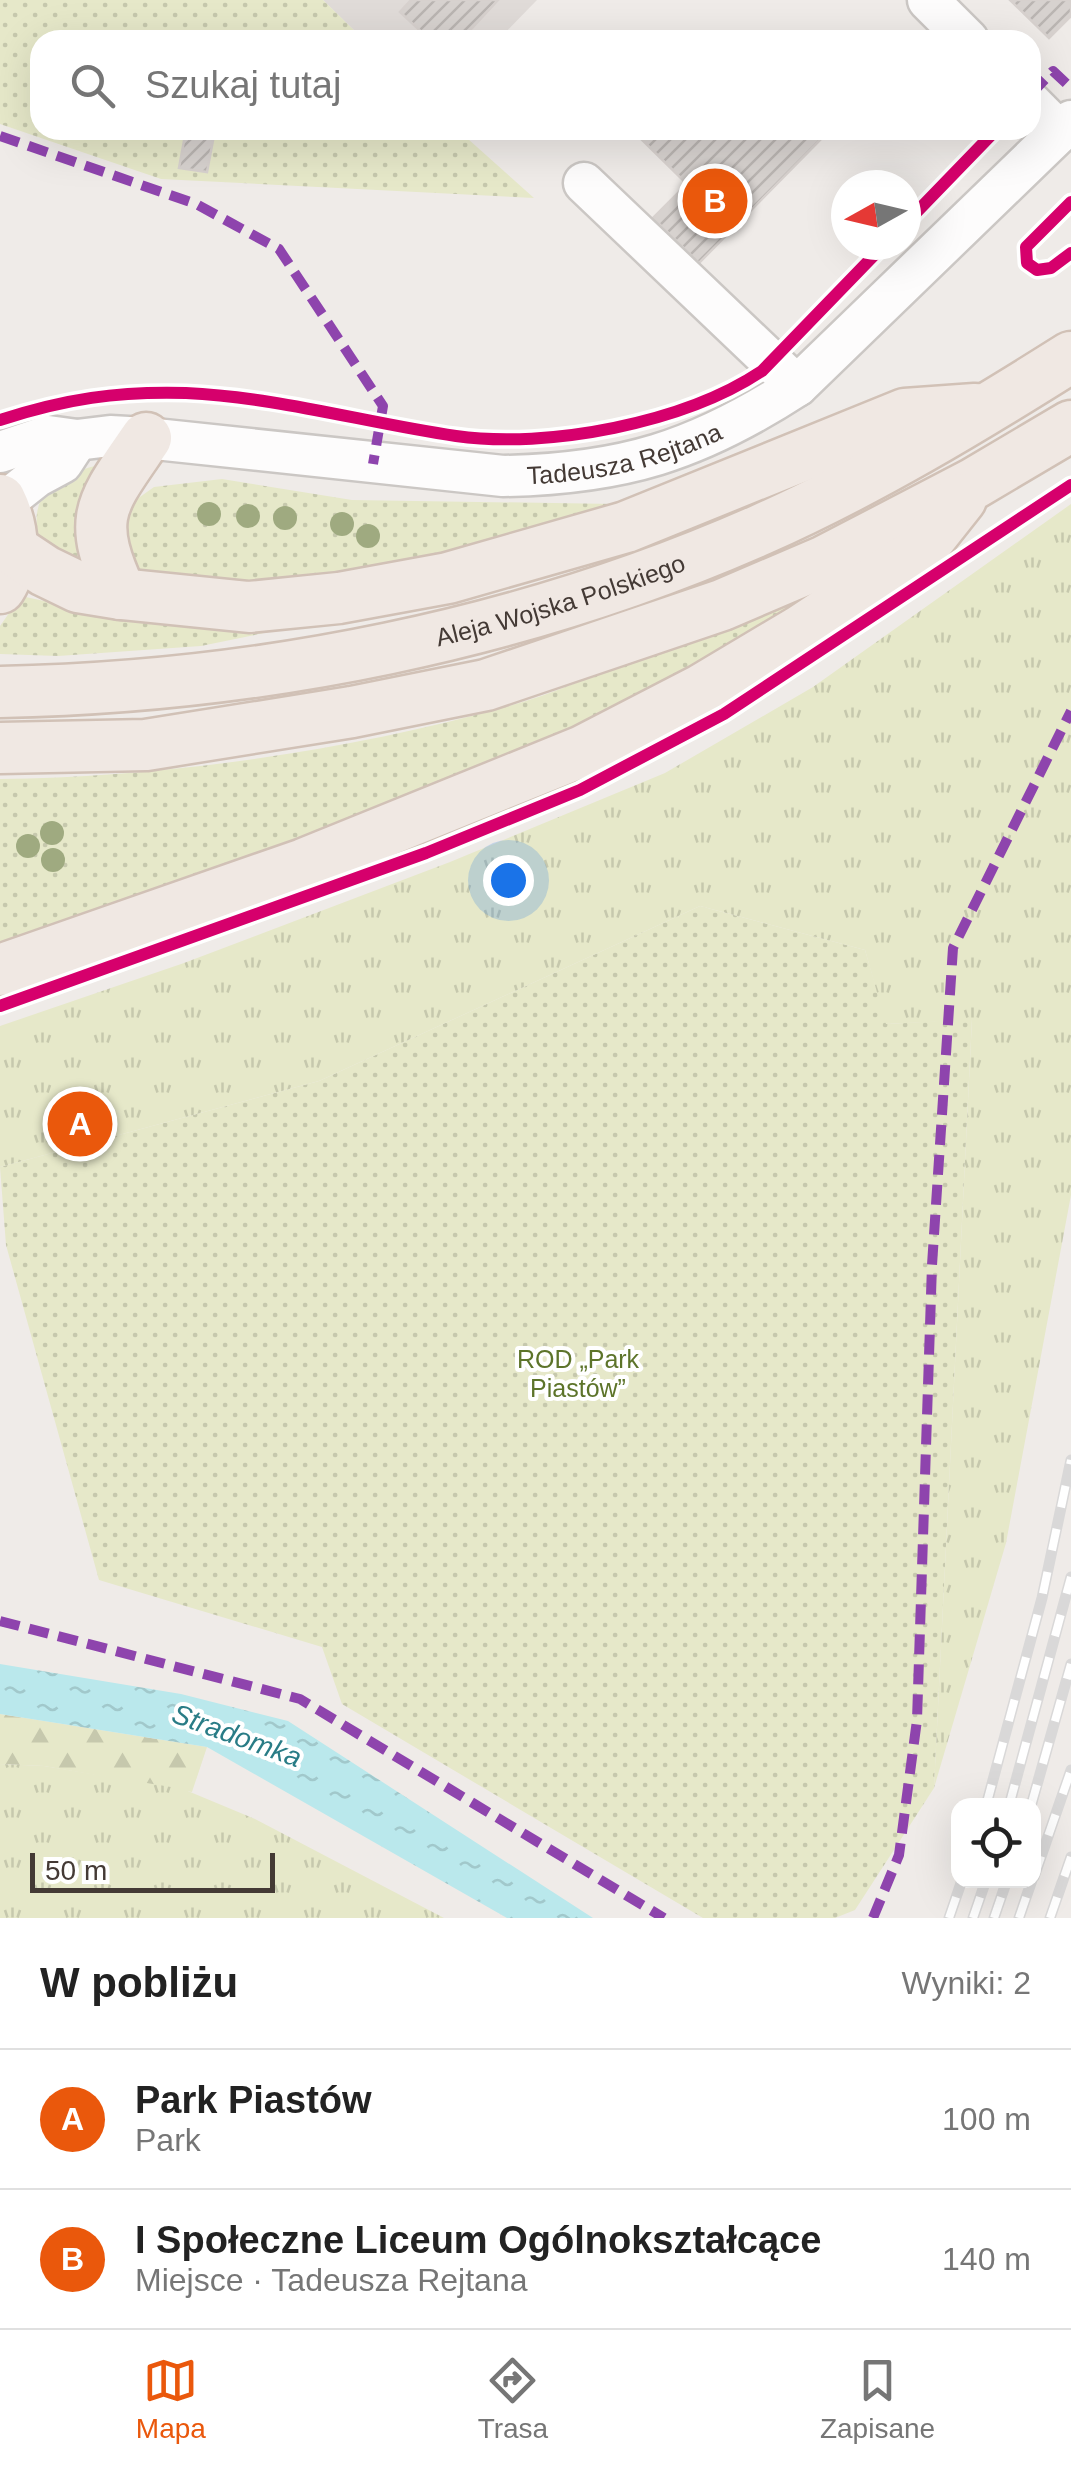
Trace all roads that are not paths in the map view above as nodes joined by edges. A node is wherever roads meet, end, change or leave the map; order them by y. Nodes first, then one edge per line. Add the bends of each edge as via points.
1 (928, 0) edge
2 (958, 30) edge
3 (1041, 110) edge
4 (1066, 126) edge
5 (584, 183) dead end
6 (1071, 357) edge
7 (797, 386) junction
8 (990, 408) junction
9 (1071, 426) edge
10 (146, 438) junction
11 (77, 440) junction
12 (0, 452) edge
13 (973, 484) junction
14 (4, 535) edge
15 (120, 594) junction
16 (0, 692) edge
17 (0, 748) edge
18 (0, 970) edge

1 - 2 street
3 - 4 street, Tadeusza Rejtana
4 - 7 street, Tadeusza Rejtana
5 - 7 street
6 - 8 main road, Aleja Wojska Polskiego
7 - 10 street, Tadeusza Rejtana via 703,440 609,469 561,475 502,476
8 - 15 main road via 905,414 626,527 448,578 249,606
8 - 16 main road, Aleja Wojska Polskiego via 760,530 534,610 294,666 96,690
9 - 13 main road
10 - 11 street, Tadeusza Rejtana
10 - 15 main road via 104,500 98,528
11 - 12 street, Tadeusza Rejtana via 48,436
11 - 14 street via 62,463 36,477
13 - 17 main road via 825,561 722,604 486,685 146,745
13 - 18 main road via 919,552 800,632 583,750 304,864
14 - 15 main road via 45,571 78,587

